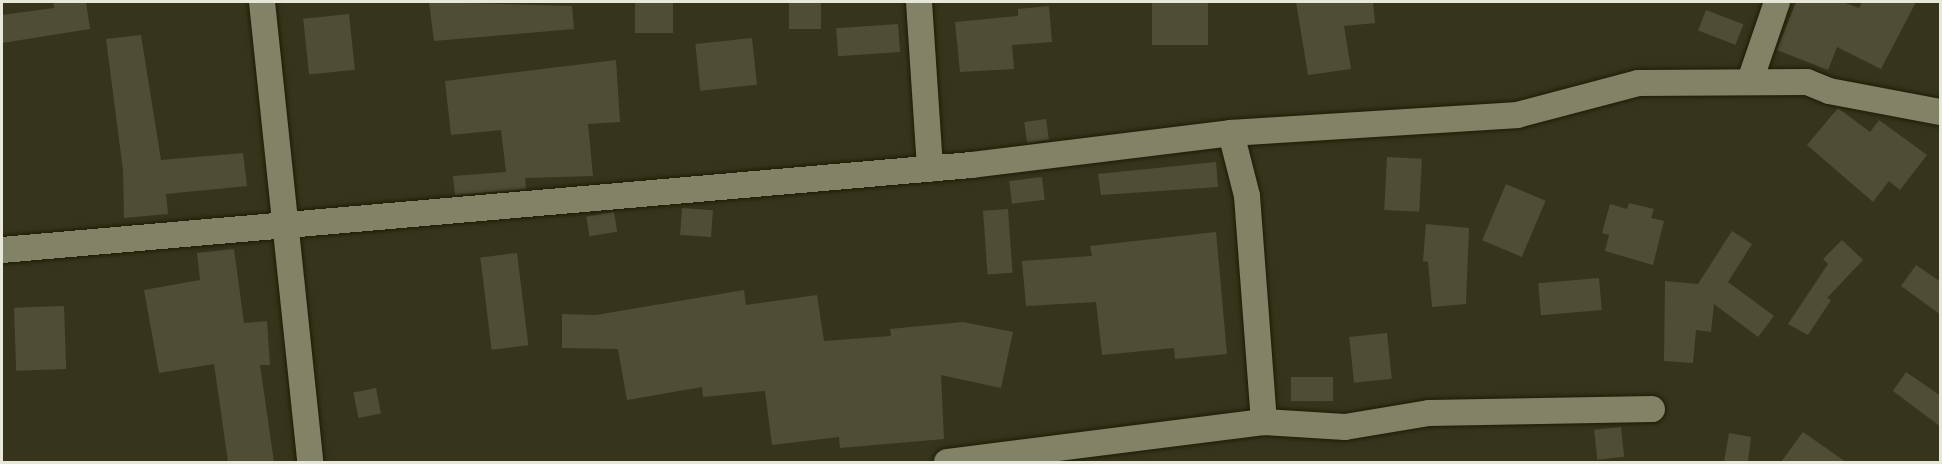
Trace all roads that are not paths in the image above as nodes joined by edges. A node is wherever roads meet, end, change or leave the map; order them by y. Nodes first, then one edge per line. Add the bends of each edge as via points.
1 (262, 2) edge
2 (919, 2) edge
3 (1777, 2) edge
4 (1751, 78) junction
5 (1941, 112) edge
6 (1231, 133) junction
7 (930, 169) junction
8 (287, 225) junction
9 (2, 250) edge
10 (1652, 409) dead end
11 (1264, 422) junction
12 (310, 462) edge
13 (947, 462) edge

1 - 8 street
2 - 7 street
3 - 4 street
4 - 5 street via 1807,82
4 - 6 street via 1638,83 1517,116
6 - 7 street
6 - 11 street via 1247,196
7 - 8 street
8 - 9 street
8 - 12 street
10 - 11 street via 1429,413 1345,427
11 - 13 street

